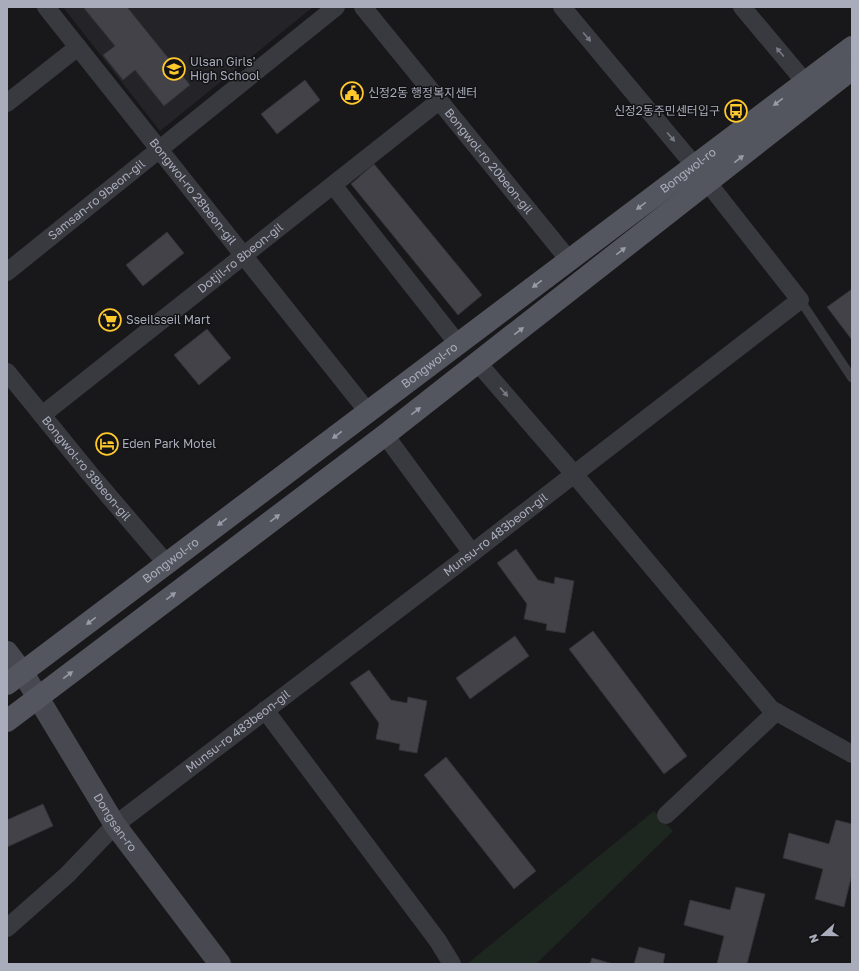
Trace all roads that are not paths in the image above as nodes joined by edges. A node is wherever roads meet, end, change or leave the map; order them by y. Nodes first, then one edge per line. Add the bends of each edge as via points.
1 (46, 7) edge
2 (336, 7) edge
3 (363, 7) edge
4 (562, 7) edge
5 (742, 7) edge
6 (78, 47) junction
7 (852, 47) edge
8 (841, 70) edge
9 (805, 82) junction
10 (439, 101) junction
11 (7, 103) edge
12 (160, 149) junction
13 (694, 165) junction
14 (708, 183) junction
15 (333, 184) junction
16 (244, 256) junction
17 (569, 260) junction
18 (7, 272) edge
19 (800, 300) junction
20 (458, 344) junction
21 (478, 363) junction
22 (7, 372) edge
23 (852, 378) edge
24 (368, 412) junction
25 (42, 415) junction
26 (385, 435) junction
27 (574, 474) junction
28 (472, 553) junction
29 (167, 564) junction
30 (129, 593) junction
31 (146, 616) junction
32 (7, 652) edge
33 (15, 679) edge
34 (37, 698) junction
35 (265, 710) junction
36 (776, 712) junction
37 (7, 720) edge
38 (852, 754) edge
39 (666, 815) dead end
40 (115, 824) junction
41 (7, 928) edge
42 (220, 964) edge
43 (452, 964) edge

1 - 6 street, Bongwol-ro 28beon-gil
2 - 12 street, Samsan-ro 9beon-gil
3 - 10 street, Bongwol-ro 20beon-gil
4 -> 13 street
9 -> 5 street
6 - 11 street
6 - 12 street, Bongwol-ro 28beon-gil
7 - 8 main road, Bongwol-ro
8 - 9 main road, Bongwol-ro
14 -> 8 main road
9 -> 13 main road, Bongwol-ro
10 - 15 street, Dotjil-ro 8beon-gil
10 - 17 street, Bongwol-ro 20beon-gil
12 - 16 street, Bongwol-ro 28beon-gil
12 - 18 street, Samsan-ro 9beon-gil
13 -> 17 main road, Bongwol-ro
14 - 19 street
21 -> 14 main road
15 - 16 street, Dotjil-ro 8beon-gil
15 - 20 street
16 - 24 street, Bongwol-ro 28beon-gil
16 - 25 street, Dotjil-ro 8beon-gil
17 -> 20 main road, Bongwol-ro
19 - 23 lane
19 - 27 street, Munsu-ro 483beon-gil
20 - 24 main road, Bongwol-ro
26 -> 21 main road
21 -> 27 street
22 - 25 street, Bongwol-ro 38beon-gil
24 -> 29 main road, Bongwol-ro
25 - 29 street, Bongwol-ro 38beon-gil
26 - 28 street
31 -> 26 main road
27 - 28 street, Munsu-ro 483beon-gil
27 - 36 street
28 - 35 street, Munsu-ro 483beon-gil
29 - 30 main road, Bongwol-ro
30 - 31 main road via 116,606 114,613 118,620 129,624
30 -> 33 main road, Bongwol-ro
34 -> 31 main road
32 - 33 street, Dongsan-ro
33 - 34 street, Dongsan-ro
34 - 37 main road
34 - 40 street, Dongsan-ro
35 - 40 street, Munsu-ro 483beon-gil
35 - 43 street via 438,941
36 - 38 street
36 - 39 street
40 - 41 street, Munsu-ro 483beon-gil via 67,875
40 - 42 street, Dongsan-ro

